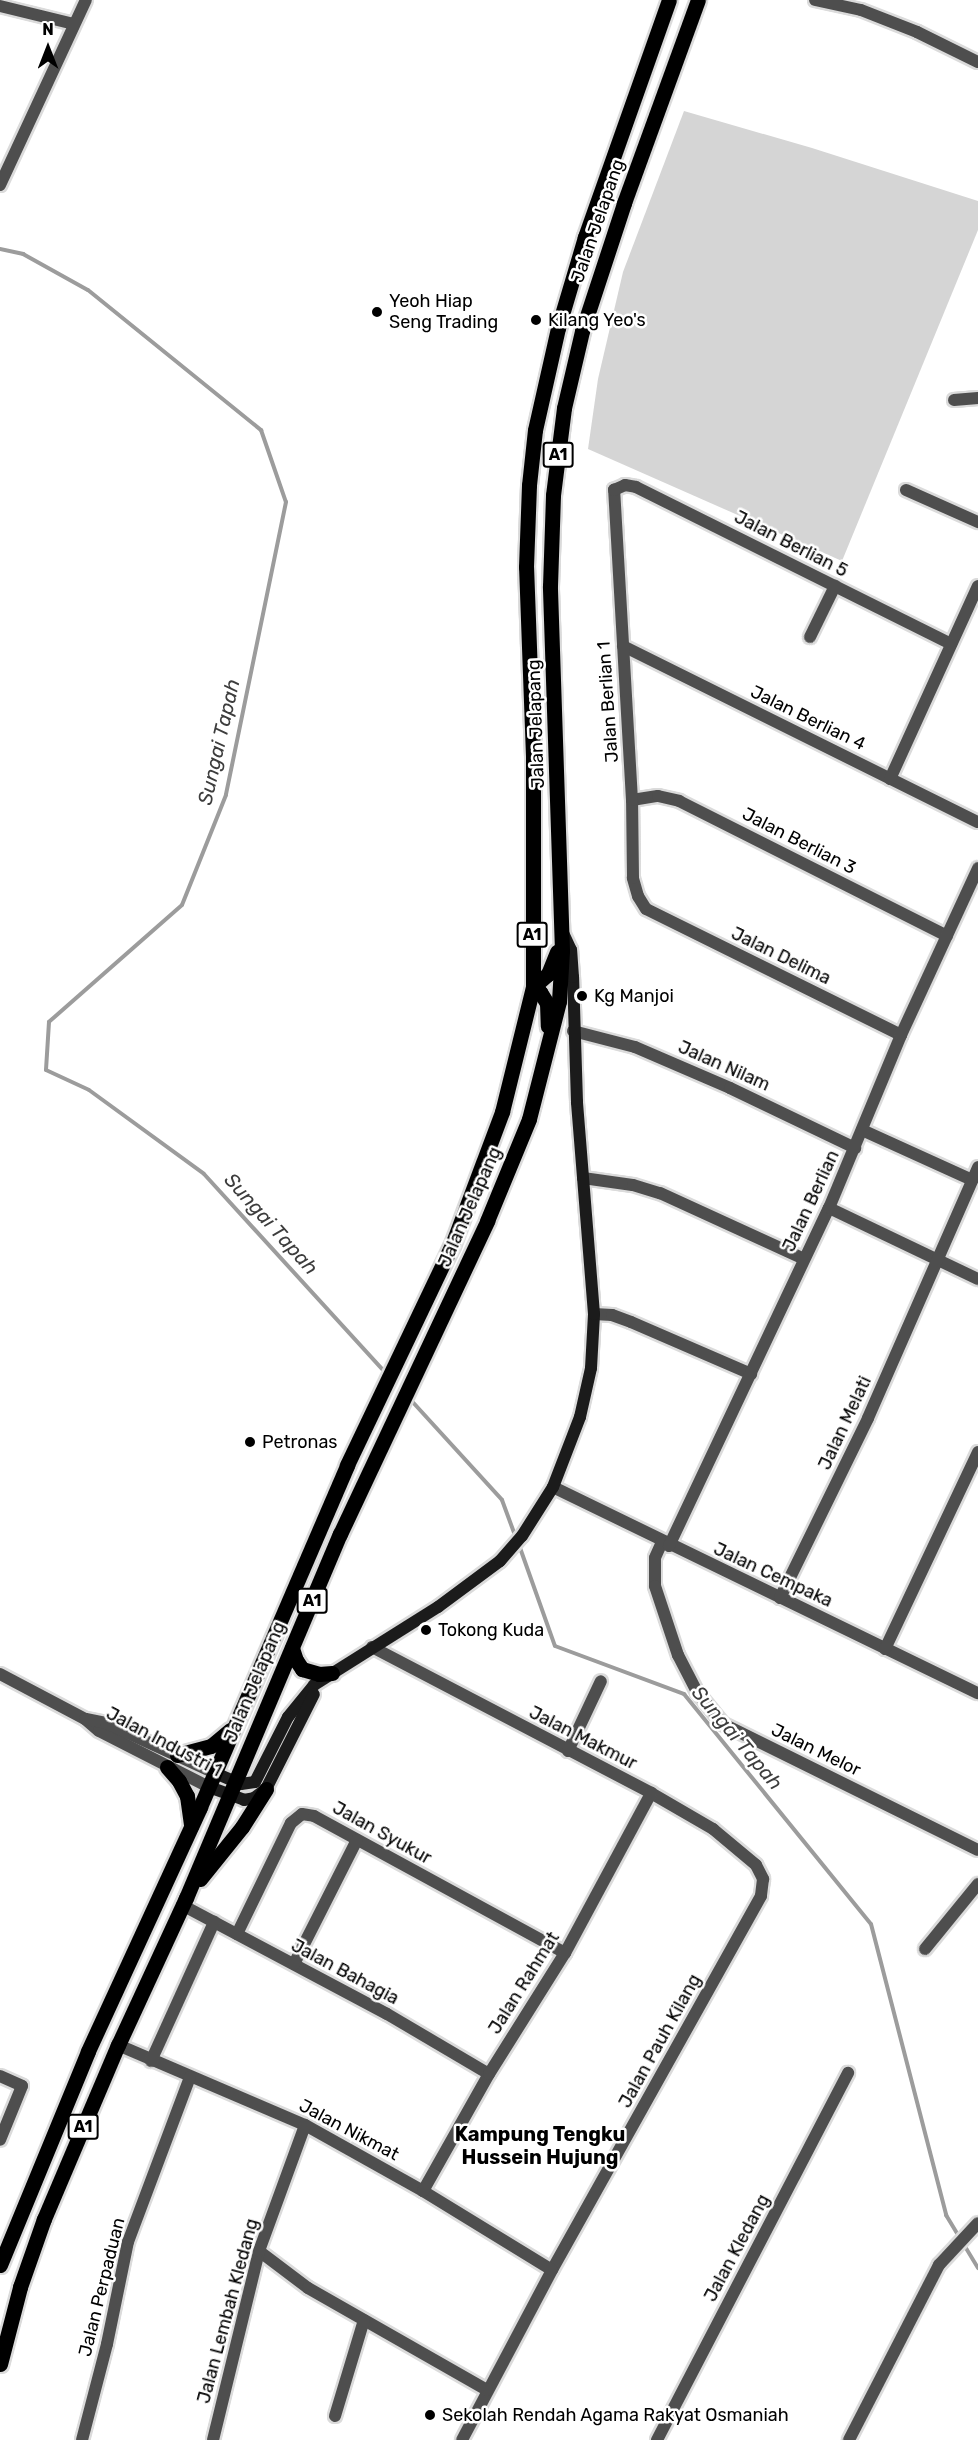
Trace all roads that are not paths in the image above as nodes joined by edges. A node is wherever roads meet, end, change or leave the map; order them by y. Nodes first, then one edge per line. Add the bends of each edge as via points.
1 (86, 0) edge
2 (669, 0) edge
3 (698, 0) edge
4 (815, 0) edge
5 (0, 6) edge
6 (74, 24) junction
7 (978, 62) edge
8 (0, 185) edge
9 (978, 398) edge
10 (954, 400) dead end
11 (614, 490) joint
12 (906, 490) dead end
13 (978, 522) edge
14 (835, 586) junction
15 (978, 586) edge
16 (810, 637) dead end
17 (951, 644) junction
18 (623, 646) junction
19 (890, 779) junction
20 (632, 800) junction
21 (978, 822) edge
22 (978, 868) edge
23 (646, 909) joint
24 (562, 932) junction
25 (947, 936) junction
26 (532, 987) junction
27 (573, 1031) junction
28 (901, 1035) junction
29 (547, 1044) junction
30 (862, 1130) junction
31 (855, 1148) junction
32 (978, 1167) edge
33 (583, 1178) junction
34 (972, 1180) junction
35 (829, 1208) junction
36 (804, 1259) junction
37 (936, 1260) junction
38 (978, 1279) edge
39 (594, 1314) junction
40 (752, 1374) junction
41 (978, 1452) edge
42 (553, 1487) junction
43 (665, 1544) junction
44 (780, 1598) junction
45 (372, 1647) junction
46 (292, 1648) junction
47 (885, 1649) junction
48 (332, 1673) junction
49 (0, 1674) edge
50 (601, 1681) dead end
51 (978, 1693) edge
52 (85, 1719) junction
53 (235, 1725) junction
54 (568, 1751) junction
55 (177, 1755) junction
56 (167, 1767) junction
57 (212, 1780) junction
58 (231, 1788) junction
59 (266, 1789) junction
60 (651, 1793) junction
61 (191, 1826) junction
62 (357, 1840) junction
63 (978, 1850) edge
64 (763, 1879) joint
65 (978, 1884) edge
66 (184, 1902) junction
67 (214, 1922) junction
68 (237, 1934) junction
69 (925, 1949) dead end
70 (565, 1953) junction
71 (294, 1964) junction
72 (118, 2045) junction
73 (152, 2061) junction
74 (848, 2073) dead end
75 (489, 2074) junction
76 (0, 2076) edge
77 (190, 2077) junction
78 (305, 2125) junction
79 (0, 2140) edge
80 (423, 2191) junction
81 (978, 2223) edge
82 (259, 2251) junction
83 (0, 2265) edge
84 (552, 2270) junction
85 (364, 2320) junction
86 (0, 2364) edge
87 (487, 2390) junction
88 (335, 2416) dead end
89 (82, 2440) edge
90 (213, 2440) edge
91 (462, 2440) edge
92 (657, 2440) edge
93 (849, 2440) edge

1 - 6 street
2 - 26 main road, Jalan Jelapang / A1 via 585,237 558,328 535,430 526,567 532,756
3 - 24 main road, Jalan Jelapang / A1 via 592,299 564,408 553,495 550,586
4 - 7 street via 861,10
5 - 6 street
6 - 8 street
9 - 10 street
11 - 14 street, Jalan Berlian 5 via 636,487
11 - 18 street, Jalan Berlian 1
12 - 13 street
14 - 16 street
14 - 17 street, Jalan Berlian 5
15 - 17 street
17 - 19 street
18 - 19 street, Jalan Berlian 4
18 - 20 street, Jalan Berlian 1
19 - 21 street, Jalan Berlian 4
20 - 23 street, Jalan Berlian 1 via 633,878
20 - 25 street, Jalan Berlian 3 via 658,796 680,801
22 - 25 street, Jalan Berlian
23 - 28 street, Jalan Delima
24 - 26 main road via 551,969
24 - 27 street via 571,950
24 - 29 main road, Jalan Jelapang / A1 via 559,1001
25 - 28 street, Jalan Berlian
26 - 29 main road via 547,1003
26 - 53 main road, Jalan Jelapang / A1 via 502,1112 452,1245 348,1465
27 - 31 street, Jalan Nilam via 635,1047
27 - 33 street
28 - 30 street, Jalan Berlian
29 - 46 main road, Jalan Jelapang / A1 via 529,1119 487,1221 392,1421
30 - 31 street, Jalan Berlian
30 - 34 street
31 - 35 street, Jalan Berlian
32 - 34 street, Jalan Melati
33 - 36 street via 660,1193
33 - 39 street
34 - 37 street, Jalan Melati
35 - 36 street, Jalan Berlian
35 - 37 street
36 - 40 street, Jalan Berlian
37 - 38 street
37 - 44 street, Jalan Melati via 868,1418
39 - 40 street via 631,1322
39 - 42 street via 591,1368 580,1417
40 - 43 street, Jalan Berlian
41 - 47 street
42 - 43 street, Jalan Cempaka
42 - 45 street via 522,1536 500,1561 438,1607
43 - 44 street, Jalan Cempaka
43 - 63 street, Jalan Melor via 655,1558 655,1586 675,1646 698,1692 723,1724
44 - 47 street, Jalan Cempaka
45 - 48 street
45 - 54 street, Jalan Makmur
46 - 48 main road via 302,1669
46 - 58 main road, Jalan Jelapang / A1
47 - 51 street, Jalan Cempaka
48 - 58 street via 314,1684 292,1711 257,1779
48 - 59 street via 303,1711
49 - 52 street, Jalan Industri 1
50 - 54 street
52 - 55 street, Jalan Industri 1 via 106,1723
52 - 56 street, Jalan Industri 1 via 99,1731
53 - 55 main road via 211,1746
53 - 57 main road, Jalan Jelapang / A1
54 - 60 street, Jalan Makmur
55 - 57 street, Jalan Industri 1
56 - 57 street, Jalan Industri 1
56 - 61 main road via 185,1791
57 - 58 street
57 - 61 main road, Jalan Jelapang / A1
58 - 59 street via 249,1799
58 - 66 main road, Jalan Jelapang / A1
59 - 66 main road
60 - 64 street, Jalan Makmur via 713,1829 756,1865
60 - 70 street, Jalan Rahmat
61 - 83 main road, Jalan Jelapang / A1 via 88,2051
62 - 68 street, Jalan Syukur via 314,1816 302,1814 291,1823
62 - 70 street, Jalan Syukur
62 - 71 street
64 - 84 street, Jalan Pauh Kilang via 761,1896
65 - 69 street
66 - 67 street, Jalan Bahagia
66 - 72 main road, Jalan Jelapang / A1
67 - 68 street, Jalan Bahagia
67 - 73 street
68 - 71 street, Jalan Bahagia
70 - 75 street, Jalan Rahmat
71 - 75 street, Jalan Bahagia
72 - 73 street, Jalan Nikmat
72 - 86 main road, Jalan Jelapang / A1 via 44,2218
73 - 77 street, Jalan Nikmat
74 - 92 street, Jalan Kledang
75 - 80 street, Jalan Rahmat
76 - 79 street via 21,2086
77 - 78 street, Jalan Nikmat
77 - 89 street, Jalan Perpaduan via 128,2242
78 - 80 street, Jalan Nikmat
78 - 82 street, Jalan Lembah Kledang
80 - 84 street, Jalan Nikmat
81 - 93 street via 939,2265
82 - 85 street via 308,2288
82 - 90 street, Jalan Lembah Kledang
84 - 87 street, Jalan Pauh Kilang
85 - 87 street
85 - 88 street
87 - 91 street, Jalan Pauh Kilang

